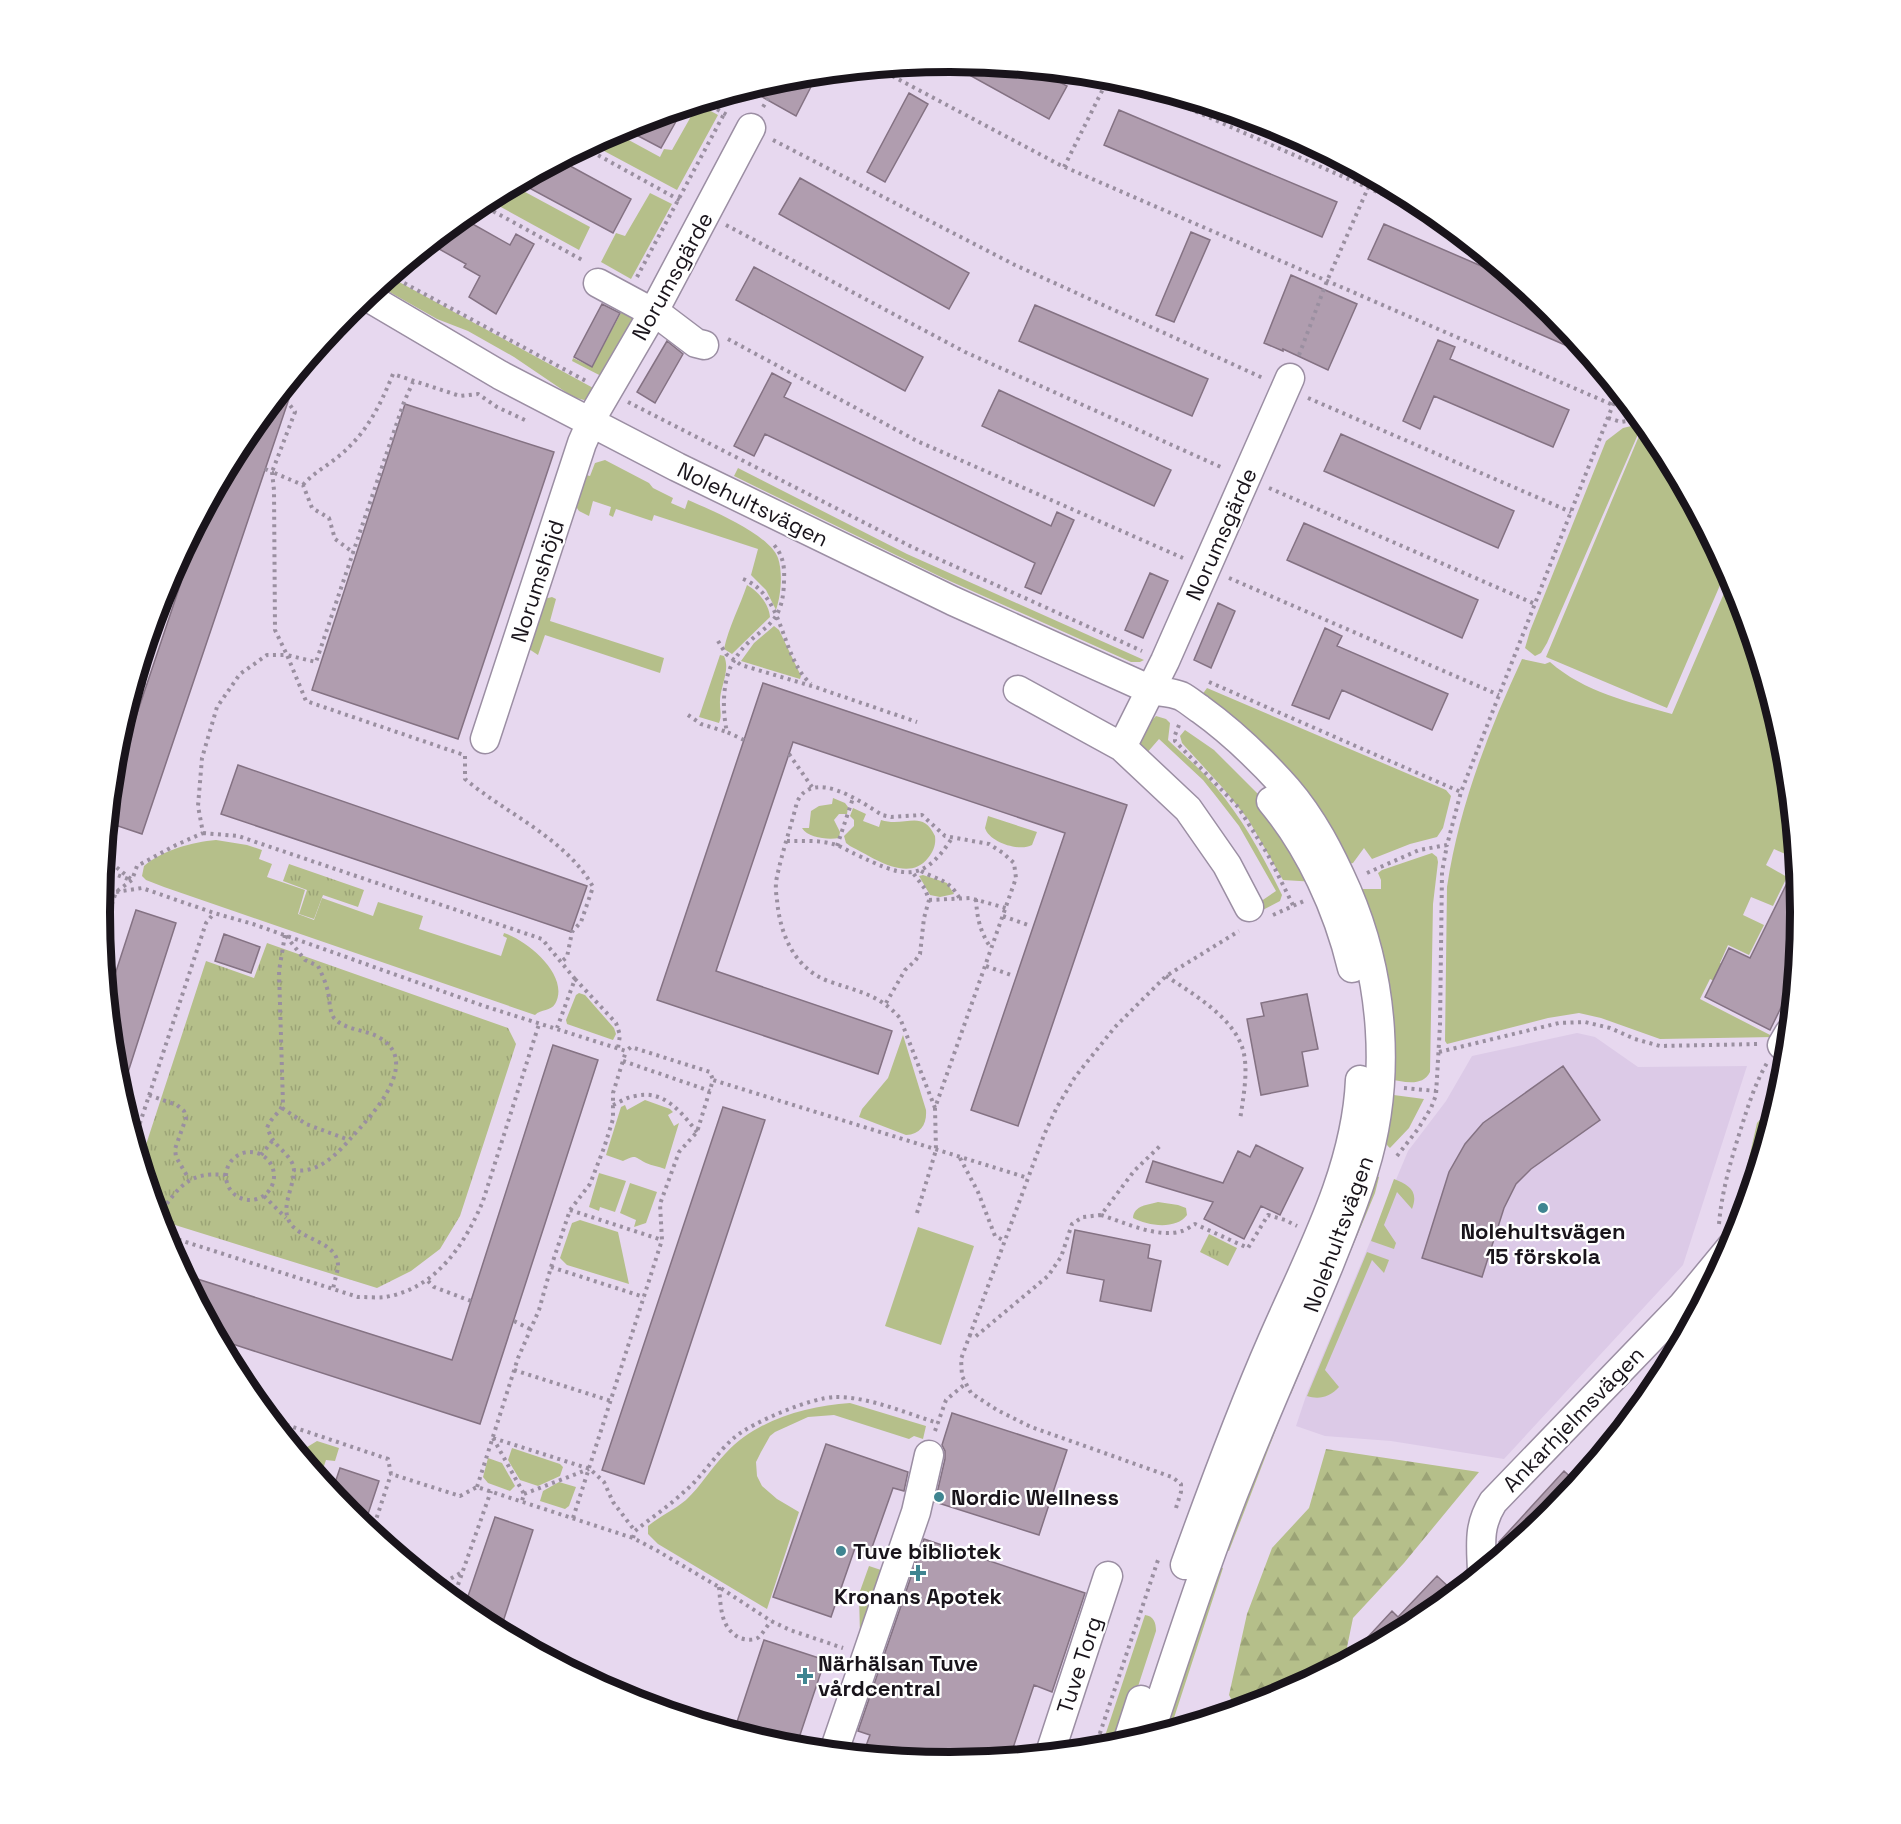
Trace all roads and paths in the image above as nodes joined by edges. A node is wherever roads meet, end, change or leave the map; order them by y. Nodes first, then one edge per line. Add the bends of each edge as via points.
1 (890, 75) edge
2 (1104, 86) edge
3 (713, 107) edge
4 (1196, 109) edge
5 (724, 114) junction
6 (751, 128) junction
7 (593, 152) edge
8 (1064, 167) junction
9 (1368, 188) junction
10 (678, 199) junction
11 (1392, 199) edge
12 (490, 210) edge
13 (706, 214) junction
14 (594, 274) joint
15 (636, 277) dead end
16 (397, 280) edge
17 (1327, 282) junction
18 (375, 301) edge
19 (653, 313) junction
20 (712, 340) joint
21 (413, 382) junction
22 (1288, 383) junction
23 (607, 392) junction
24 (478, 394) dead end
25 (1615, 399) edge
26 (285, 400) edge
27 (1613, 405) junction
28 (1608, 418) junction
29 (1631, 420) edge
30 (592, 424) junction
31 (265, 469) dead end
32 (272, 472) junction
33 (1245, 478) junction
34 (303, 485) junction
35 (1571, 513) junction
36 (769, 540) dead end
37 (354, 554) junction
38 (1205, 567) junction
39 (743, 579) dead end
40 (177, 585) edge
41 (180, 586) dead end
42 (1535, 604) junction
43 (776, 616) junction
44 (158, 633) edge
45 (163, 635) dead end
46 (718, 641) dead end
47 (287, 655) junction
48 (734, 660) junction
49 (1165, 661) junction
50 (142, 684) edge
51 (146, 685) dead end
52 (815, 687) junction
53 (1018, 690) dead end
54 (1151, 690) junction
55 (1499, 695) junction
56 (1186, 711) junction
57 (688, 715) dead end
58 (917, 722) dead end
59 (477, 731) junction
60 (727, 732) junction
61 (744, 740) dead end
62 (1122, 747) junction
63 (789, 754) dead end
64 (812, 787) junction
65 (1461, 792) junction
66 (853, 798) junction
67 (203, 833) junction
68 (952, 838) junction
69 (787, 841) junction
70 (837, 846) junction
71 (112, 862) edge
72 (920, 870) junction
73 (111, 873) edge
74 (913, 873) junction
75 (1363, 874) dead end
76 (132, 880) junction
77 (111, 890) edge
78 (116, 892) junction
79 (960, 899) junction
80 (976, 899) junction
81 (1308, 899) dead end
82 (928, 900) junction
83 (1293, 905) junction
84 (1006, 908) junction
85 (110, 909) edge
86 (214, 913) junction
87 (1003, 916) junction
88 (1256, 917) junction
89 (1031, 926) dead end
90 (285, 935) junction
91 (992, 948) junction
92 (561, 962) junction
93 (986, 966) junction
94 (1014, 976) dead end
95 (1166, 976) junction
96 (575, 979) junction
97 (886, 1003) junction
98 (539, 1024) junction
99 (557, 1028) junction
100 (1780, 1039) edge
101 (618, 1048) junction
102 (1779, 1048) edge
103 (626, 1051) junction
104 (1439, 1052) dead end
105 (623, 1061) junction
106 (713, 1080) junction
107 (710, 1091) junction
108 (149, 1095) junction
109 (613, 1105) junction
110 (282, 1108) junction
111 (935, 1108) junction
112 (1240, 1120) dead end
113 (139, 1127) edge
114 (697, 1132) junction
115 (273, 1140) junction
116 (349, 1140) junction
117 (1160, 1146) dead end
118 (936, 1150) junction
119 (261, 1155) junction
120 (959, 1158) junction
121 (294, 1170) junction
122 (225, 1175) junction
123 (1028, 1178) junction
124 (189, 1179) junction
125 (264, 1196) junction
126 (164, 1207) edge
127 (570, 1210) junction
128 (917, 1213) dead end
129 (1101, 1215) junction
130 (287, 1218) junction
131 (1302, 1228) dead end
132 (177, 1239) edge
133 (663, 1240) junction
134 (1005, 1241) junction
135 (1723, 1241) edge
136 (551, 1268) junction
137 (428, 1281) junction
138 (333, 1290) junction
139 (1699, 1293) edge
140 (644, 1297) junction
141 (471, 1301) dead end
142 (514, 1321) dead end
143 (530, 1329) junction
144 (969, 1335) junction
145 (514, 1370) junction
146 (965, 1384) junction
147 (611, 1401) junction
148 (938, 1423) junction
149 (285, 1424) edge
150 (493, 1438) junction
151 (929, 1455) joint
152 (590, 1468) junction
153 (392, 1474) junction
154 (477, 1487) junction
155 (490, 1491) junction
156 (524, 1494) junction
157 (522, 1501) junction
158 (1174, 1511) dead end
159 (573, 1518) junction
160 (375, 1523) edge
161 (635, 1531) junction
162 (633, 1538) junction
163 (1161, 1550) dead end
164 (1481, 1562) edge
165 (462, 1572) junction
166 (1108, 1576) dead end
167 (446, 1583) edge
168 (719, 1587) junction
169 (456, 1590) edge
170 (771, 1621) junction
171 (867, 1656) junction
172 (1152, 1727) edge
173 (1130, 1732) edge
174 (1098, 1739) edge
175 (836, 1744) edge
176 (1052, 1746) edge

1 - 8 path
2 - 8 path
3 - 5 path
4 - 9 path
5 - 6 path
5 - 10 path
6 - 13 street, Norumsgärde
6 - 22 path via 1015,265
7 - 10 path
8 - 17 path
9 - 11 path
9 - 17 path
10 - 13 path
10 - 15 path
12 - 14 path
13 - 19 street, Norumsgärde
13 - 33 path via 965,352
14 - 19 street
16 - 23 path
17 - 22 path
17 - 27 path
18 - 30 street, Nolehultsvägen
19 - 20 street via 696,343
19 - 23 street, Norumsgärde
20 - 38 path via 917,441
21 - 24 path via 460,396
21 - 34 path via 393,374 368,427
21 - 37 path
22 - 33 street, Norumsgärde
22 - 35 path
23 - 30 street, Norumsgärde
23 - 49 path via 912,547
25 - 27 path
26 - 32 path via 295,412
27 - 28 path
28 - 29 path
28 - 35 path
30 - 54 street, Nolehultsvägen via 952,601
30 - 59 street, Norumshöjd
31 - 32 path
32 - 34 path
32 - 47 path via 275,630
33 - 38 street, Norumsgärde
33 - 42 path
34 - 37 path via 312,508 329,518 335,539
35 - 42 path
36 - 43 path via 777,549 784,572 782,602
37 - 47 path via 316,662
38 - 49 street, Norumsgärde
38 - 55 path
39 - 43 path via 768,598
40 - 41 path
42 - 55 path
43 - 48 path
43 - 52 path via 801,671
44 - 45 path
46 - 48 path
47 - 59 path via 306,701
47 - 67 path via 267,655 240,674 217,707 202,758 198,806
48 - 52 path
48 - 60 path via 725,699
49 - 54 street, Norumsgärde
50 - 51 path
52 - 58 path
53 - 62 street
54 - 56 street, Nolehultsvägen via 1181,696
54 - 62 street, Norumsgärde
55 - 65 path
56 - 65 path via 1205,680
56 - 83 path via 1175,741 1238,807
56 - 172 street, Nolehultsvägen via 1214,720 1269,768 1314,825 1358,915 1376,986 1380,1076 1364,1172 1209,1556
56 - 173 street, Nolehultsvägen via 1286,819 1324,888 1357,989 1362,1036 1360,1084 1343,1171 1203,1514
57 - 60 path via 701,724
59 - 92 path via 465,779 560,849 585,872 593,887 581,922 572,932 567,957
60 - 61 path
62 - 88 street via 1188,809 1227,865
63 - 64 path
64 - 66 path via 830,787
64 - 69 path via 801,792
65 - 75 path via 1447,845 1419,850
66 - 68 path via 882,815 922,815
66 - 70 path
67 - 76 path via 137,866
67 - 92 path via 238,836 542,939
68 - 72 path via 943,852
68 - 84 path via 989,844 1014,863 1016,878
69 - 70 path
69 - 97 path via 776,879 778,916 788,947 805,968 825,980
70 - 74 path via 898,872
71 - 76 path
72 - 74 path
72 - 79 path via 948,882
73 - 76 path
74 - 82 path
76 - 78 path
77 - 78 path
78 - 85 path
78 - 86 path via 142,888
79 - 80 path
79 - 82 path
80 - 84 path
80 - 91 path via 982,935
81 - 83 path
82 - 97 path via 920,954 905,970
83 - 88 path
84 - 87 path
86 - 90 path
86 - 108 path via 206,923
87 - 89 path
87 - 91 path
88 - 95 path
90 - 98 path
90 - 110 path via 279,971
90 - 116 path via 305,960 318,966 333,1016 343,1025 381,1038 396,1060 396,1073 377,1109
91 - 93 path
92 - 96 path
93 - 94 path
93 - 111 path
95 - 112 path via 1209,1004 1236,1035 1244,1054
95 - 123 path via 1115,1027 1075,1077 1057,1107
96 - 99 path
96 - 101 path via 616,1023 620,1035
97 - 111 path via 900,1018
98 - 99 path
98 - 137 path via 472,1228 442,1269
99 - 101 path
100 - 104 path via 1660,1046 1585,1022 1559,1023
101 - 103 path
102 - 135 path via 1754,1090 1727,1178 1718,1228
103 - 105 path
103 - 106 path via 631,1047 710,1072
105 - 107 path
105 - 109 path
106 - 107 path
106 - 118 path
107 - 114 path
108 - 113 path
108 - 124 path via 184,1111 186,1118 175,1149
109 - 114 path via 634,1096 656,1097 672,1103
109 - 127 path via 613,1119 590,1184
110 - 115 path via 270,1118 267,1128
110 - 116 path via 306,1125
111 - 118 path
114 - 133 path via 679,1152 660,1204
115 - 119 path
115 - 121 path
116 - 121 path via 330,1160 311,1170
117 - 129 path via 1134,1171
118 - 120 path
118 - 128 path
119 - 122 path via 251,1152 236,1156
119 - 125 path via 274,1173 271,1188
120 - 123 path
120 - 134 path via 978,1192 995,1236
121 - 130 path
122 - 124 path
122 - 125 path via 226,1184 236,1196 251,1201
123 - 134 path
124 - 126 path
125 - 130 path
127 - 133 path
127 - 136 path
129 - 131 path via 1164,1233 1180,1232 1195,1224 1248,1248 1268,1215
129 - 144 path via 1083,1216 1072,1224 1048,1276 975,1337
130 - 138 path via 293,1228 319,1241 336,1256
132 - 138 path
133 - 140 path
134 - 144 path
136 - 140 path
136 - 143 path
137 - 138 path via 386,1297 358,1297
137 - 141 path
139 - 164 street, Ankarhjelmsvägen via 1493,1502 1480,1536
140 - 147 path
142 - 143 path
143 - 145 path
144 - 146 path via 961,1359
145 - 147 path
145 - 150 path
146 - 148 path via 946,1400
146 - 158 path via 978,1398 1031,1427 1172,1477 1181,1484
147 - 152 path
148 - 151 path
148 - 161 path via 858,1398 818,1400 759,1422 734,1437 685,1492
149 - 153 path via 388,1459
150 - 152 path
150 - 154 path
150 - 156 path
151 - 171 street via 916,1512
152 - 156 path
152 - 159 path
152 - 161 path via 604,1482
153 - 154 path via 460,1496
153 - 160 path
154 - 155 path
155 - 157 path
155 - 165 path
156 - 157 path
157 - 159 path
159 - 162 path
161 - 162 path
162 - 168 path
163 - 174 path
165 - 167 path
165 - 169 path
166 - 176 street, Tuve Torg
168 - 170 path
168 - 170 path via 721,1611 731,1632 752,1640
170 - 171 path
171 - 175 street

